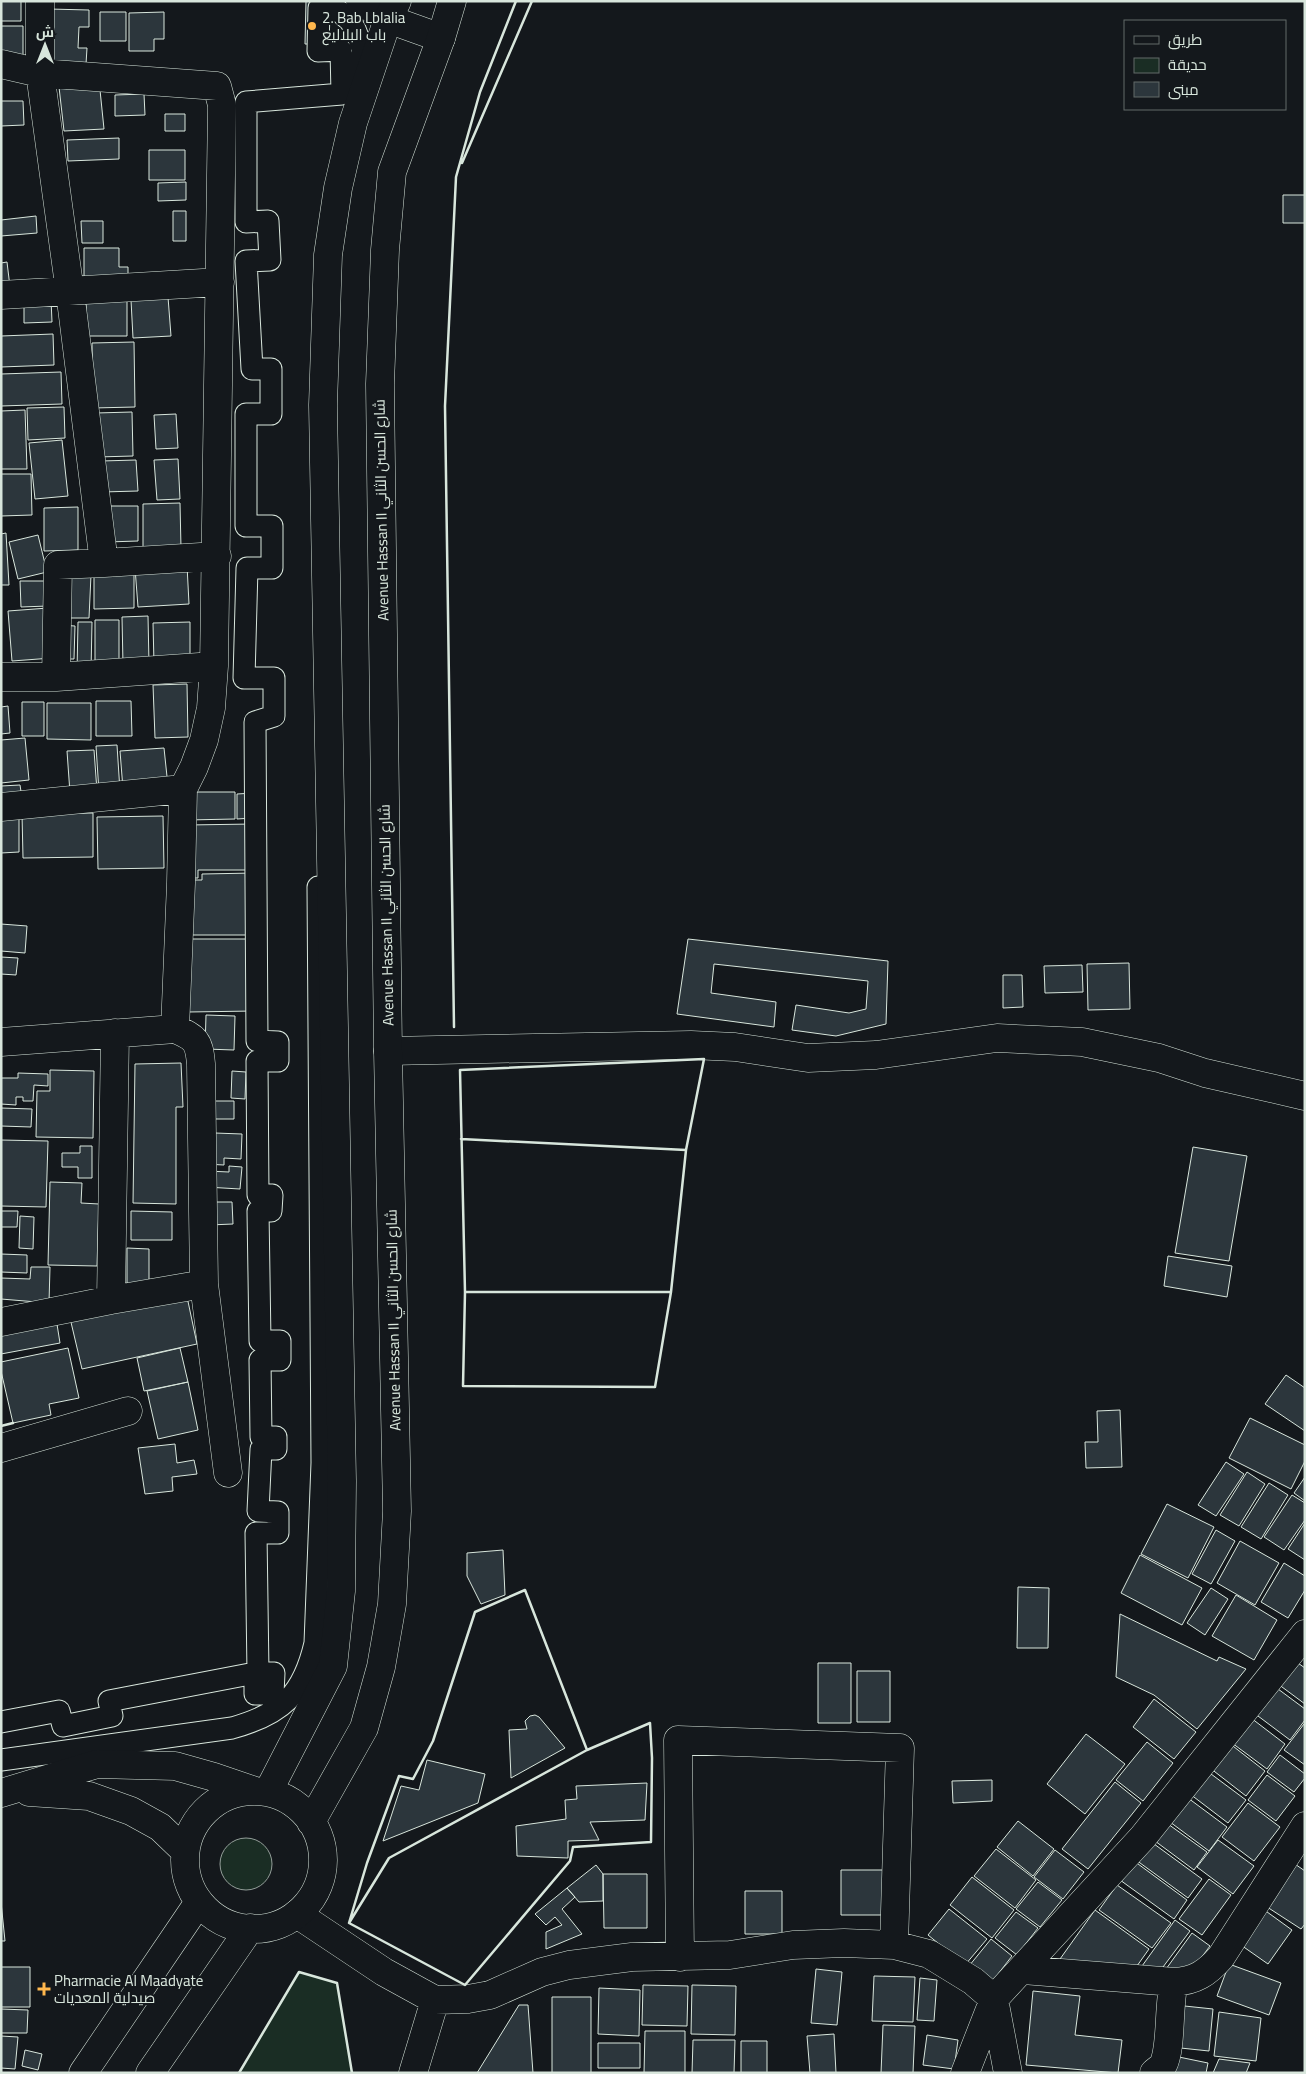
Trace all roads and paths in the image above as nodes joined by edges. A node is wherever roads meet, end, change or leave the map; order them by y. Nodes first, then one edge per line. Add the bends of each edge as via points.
1 (40, 1) edge
2 (360, 1) edge
3 (452, 1) edge
4 (392, 10) edge
5 (441, 38) junction
6 (1, 64) edge
7 (40, 73) junction
8 (220, 282) junction
9 (70, 292) junction
10 (1, 295) edge
11 (217, 556) junction
12 (104, 563) junction
13 (214, 666) junction
14 (1, 677) edge
15 (56, 677) junction
16 (183, 789) junction
17 (1, 807) edge
18 (175, 1029) junction
19 (116, 1033) junction
20 (1, 1042) edge
21 (388, 1051) junction
22 (1305, 1096) edge
23 (204, 1284) junction
24 (111, 1300) junction
25 (1, 1322) edge
26 (128, 1411) dead end
27 (1, 1448) edge
28 (228, 1473) dead end
29 (1305, 1634) edge
30 (1, 1722) edge
31 (1, 1760) edge
32 (7, 1792) edge
33 (261, 1792) junction
34 (311, 1822) junction
35 (1305, 1826) edge
36 (185, 1850) junction
37 (199, 1902) junction
38 (297, 1914) junction
39 (250, 1928) junction
40 (894, 1945) junction
41 (680, 1957) junction
42 (1023, 1970) junction
43 (1174, 1982) junction
44 (994, 1999) junction
45 (435, 2000) junction
46 (1013, 2072) edge
47 (83, 2073) edge
48 (150, 2073) edge
49 (413, 2073) edge
50 (965, 2073) edge
51 (1154, 2073) edge

1 - 7 street
2 - 4 street
3 - 5 street, Avenue Hassan II شارع الحسن الثاني
4 - 5 street
4 - 33 street via 353,123 338,188 328,255 323,405 342,1481 341,1591 333,1666
5 - 21 street, Avenue Hassan II شارع الحسن الثاني via 392,172 385,250 380,384
6 - 7 street
7 - 8 street via 217,86 222,105
7 - 9 street
8 - 9 street
8 - 11 street
9 - 10 street
9 - 12 street
11 - 12 street
11 - 13 street
12 - 15 street via 58,565
13 - 15 street
13 - 16 street via 211,708 204,740
14 - 15 street
16 - 17 street
16 - 18 street
18 - 19 street
18 - 23 street via 193,1037 200,1048 202,1064
19 - 20 street
19 - 24 street
21 - 22 street via 691,1046 735,1047 808,1058 843,1058 997,1038 1043,1039 1121,1049 1205,1074
21 - 34 street, Avenue Hassan II شارع الحسن الثاني via 397,1511 392,1604 382,1667 364,1728
23 - 24 street
23 - 28 street
24 - 25 street
26 - 27 street
29 - 42 street via 1143,1837
30 - 31 street via 60,1711 62,1726 112,1716 109,1701 255,1673 255,1694 273,1694 274,1673 258,1673 256,1533 278,1533 278,1512 258,1511 261,1449 276,1449 276,1437 261,1437 260,1360 280,1360 280,1341 260,1341 258,1212 271,1212 272,1195 258,1195 257,1061 278,1061 278,1042 257,1041 255,722 274,716 274,678 244,678 247,568 272,568 272,526 246,526 246,414 271,414 271,369 252,369 246,261 270,260 268,220 246,222 246,102 342,94 341,50 318,51 319,8 331,9 339,11 350,22 363,50 340,126 318,283 315,417 322,1462 315,1643 307,1670 286,1702 258,1721 232,1728
32 - 33 street via 96,1764 175,1766
32 - 36 street via 89,1796 131,1811 160,1827
33 - 34 street via 280,1796 292,1803
33 - 36 street via 235,1794 217,1802 202,1814 191,1831
34 - 38 street via 323,1853 322,1870 318,1887
35 - 43 street via 1221,1957 1210,1970 1197,1978
36 - 37 street via 185,1869
37 - 39 street via 222,1921
37 - 47 street
38 - 39 street via 275,1925
38 - 45 street via 384,1972
39 - 48 street
40 - 41 street via 794,1945 730,1955
40 - 41 street via 900,1748 678,1740
40 - 44 street via 929,1954 973,1981
41 - 45 street via 569,1965 542,1972 490,1995
42 - 43 street
42 - 44 street
43 - 51 street via 1167,2054 1162,2066
44 - 46 street
44 - 50 street
45 - 49 street

